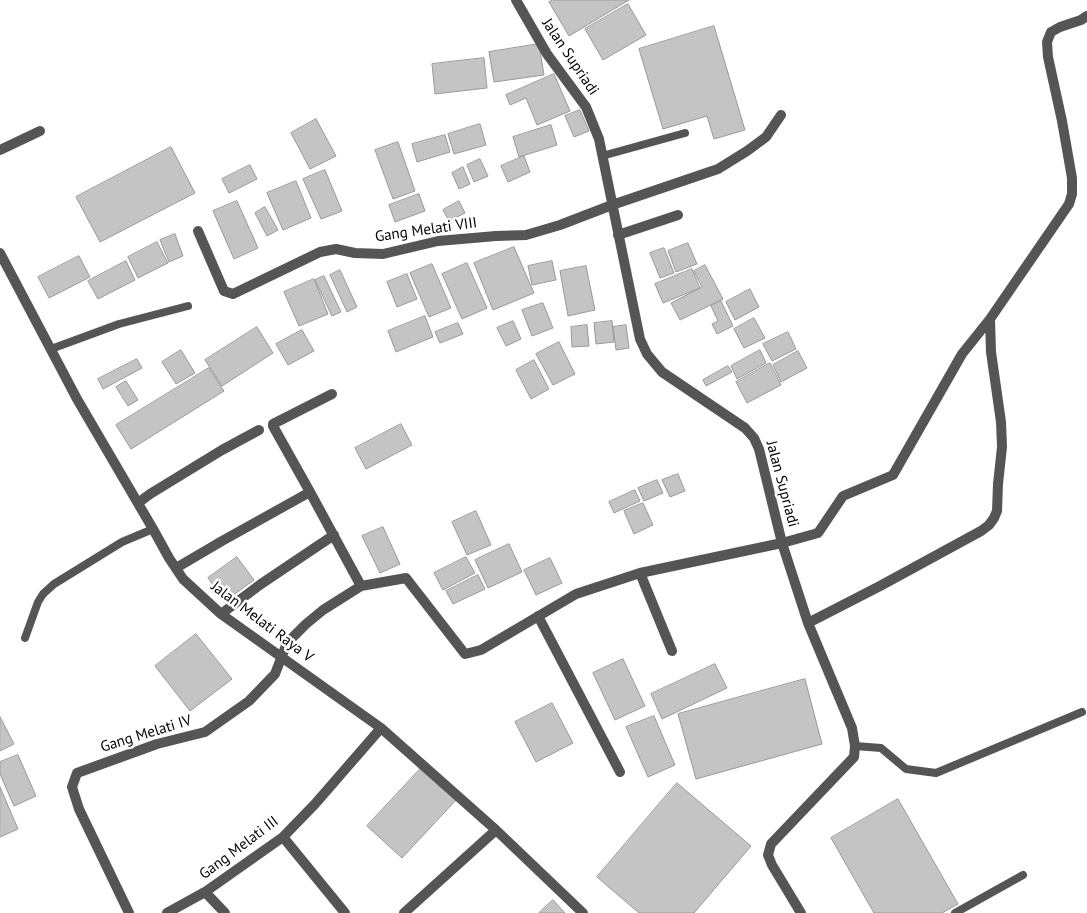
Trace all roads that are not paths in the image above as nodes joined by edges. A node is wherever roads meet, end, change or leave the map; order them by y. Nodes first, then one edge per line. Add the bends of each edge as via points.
1 (516, 0) edge
2 (1087, 16) edge
3 (781, 115) dead end
4 (40, 131) dead end
5 (685, 133) dead end
6 (0, 150) edge
7 (602, 156) junction
8 (612, 205) junction
9 (678, 216) dead end
10 (198, 231) dead end
11 (618, 235) junction
12 (0, 253) edge
13 (188, 306) dead end
14 (990, 319) junction
15 (50, 349) junction
16 (332, 394) dead end
17 (259, 430) dead end
18 (310, 492) junction
19 (138, 503) junction
20 (153, 529) junction
21 (334, 535) junction
22 (782, 543) junction
23 (176, 568) junction
24 (640, 573) junction
25 (361, 586) junction
26 (221, 614) junction
27 (538, 616) junction
28 (808, 623) junction
29 (25, 638) dead end
30 (672, 651) dead end
31 (282, 656) junction
32 (1082, 712) dead end
33 (381, 728) junction
34 (855, 746) junction
35 (620, 772) dead end
36 (496, 830) junction
37 (283, 837) junction
38 (1023, 875) dead end
39 (205, 892) junction
40 (129, 913) edge
41 (167, 913) edge
42 (225, 913) edge
43 (345, 913) edge
44 (404, 913) edge
45 (583, 913) edge
46 (801, 913) edge
47 (955, 913) edge

1 - 7 street, Jalan Supriadi via 547,54 586,107
2 - 14 street via 1051,32 1047,42 1072,178 1069,204
3 - 8 street, Gang Melati VIII via 766,137 718,169
4 - 6 street
5 - 7 lane
7 - 8 street, Jalan Supriadi
8 - 10 street, Gang Melati VIII via 526,235 438,241 383,254 336,249 320,252 233,294 224,291
8 - 11 street, Jalan Supriadi
9 - 11 street
11 - 22 street, Jalan Supriadi via 640,339 647,354 662,372 745,428 754,438
12 - 15 street, Jalan Melati Raya V
13 - 15 lane via 119,324
14 - 22 street via 962,354 893,475 843,496 818,533
14 - 28 street via 1002,441 994,518 981,531
15 - 19 street, Jalan Melati Raya V
16 - 18 street via 273,424
17 - 19 street
18 - 21 street
18 - 23 street
19 - 20 street, Jalan Melati Raya V
20 - 23 street, Jalan Melati Raya V
20 - 29 lane via 122,542 54,584 38,602
21 - 25 street
21 - 26 street
22 - 24 street
22 - 28 street, Jalan Supriadi
23 - 26 street, Jalan Melati Raya V via 183,579
24 - 27 street via 576,594
24 - 30 street
25 - 27 street via 406,578 465,654 481,650
25 - 31 street, Gang Melati IV via 306,624 287,643
26 - 31 street, Jalan Melati Raya V
27 - 35 street
28 - 34 street, Jalan Supriadi via 848,715
31 - 33 street, Jalan Melati Raya V
31 - 40 street, Gang Melati IV via 275,674 249,701 205,732 157,744 76,772 72,787 79,809
32 - 34 lane via 936,773 906,769 881,748
33 - 36 street, Jalan Melati Raya V
33 - 37 street, Gang Melati III
34 - 46 street via 854,756 771,844 768,855 772,865
36 - 44 street
36 - 45 street, Jalan Melati Raya V
37 - 39 street, Gang Melati III
37 - 43 street
38 - 47 lane
39 - 41 street, Gang Melati III
39 - 42 street

